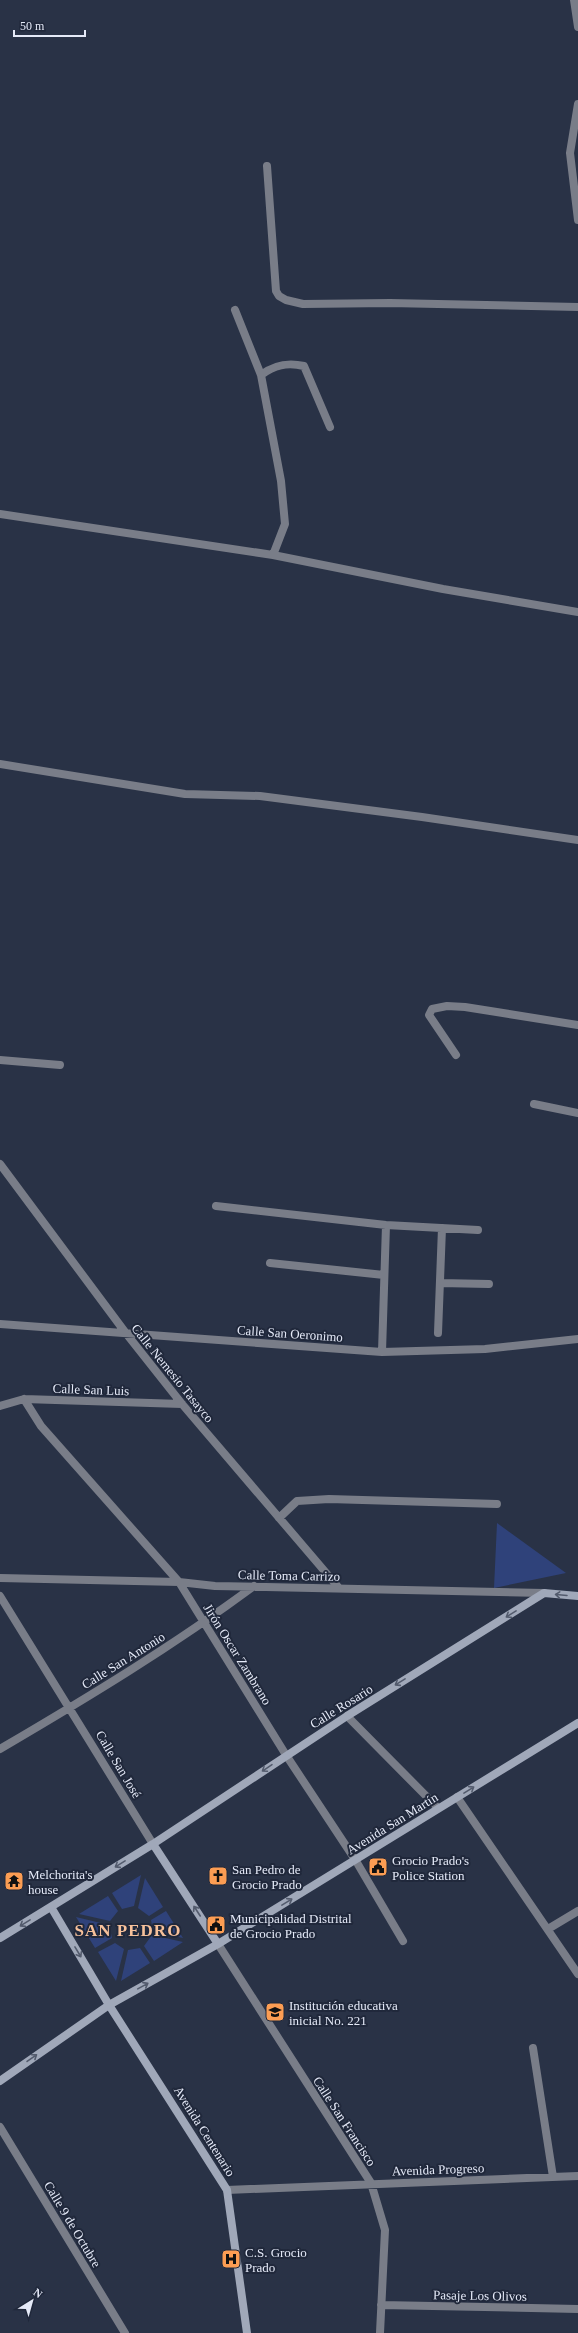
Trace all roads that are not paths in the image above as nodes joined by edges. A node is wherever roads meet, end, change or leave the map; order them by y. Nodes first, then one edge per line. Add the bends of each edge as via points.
1 (574, 0) edge
2 (578, 27) edge
3 (578, 104) edge
4 (267, 166) dead end
5 (578, 220) edge
6 (578, 307) edge
7 (235, 310) dead end
8 (261, 375) junction
9 (330, 427) dead end
10 (0, 514) edge
11 (273, 555) junction
12 (578, 612) edge
13 (0, 764) edge
14 (578, 840) edge
15 (578, 1025) edge
16 (456, 1055) dead end
17 (0, 1060) edge
18 (60, 1065) dead end
19 (534, 1104) dead end
20 (578, 1113) edge
21 (0, 1164) edge
22 (216, 1206) dead end
23 (386, 1225) junction
24 (442, 1228) junction
25 (478, 1230) dead end
26 (270, 1263) dead end
27 (384, 1275) junction
28 (440, 1283) junction
29 (489, 1284) dead end
30 (0, 1324) edge
31 (125, 1332) junction
32 (438, 1333) dead end
33 (578, 1339) edge
34 (382, 1352) junction
35 (24, 1399) junction
36 (182, 1404) junction
37 (0, 1406) edge
38 (496, 1504) dead end
39 (279, 1518) junction
40 (0, 1578) edge
41 (179, 1582) junction
42 (254, 1586) junction
43 (339, 1588) junction
44 (544, 1593) junction
45 (0, 1596) edge
46 (578, 1596) edge
47 (204, 1623) junction
48 (70, 1707) junction
49 (347, 1716) junction
50 (578, 1723) edge
51 (0, 1749) edge
52 (286, 1755) junction
53 (457, 1797) junction
54 (438, 1808) junction
55 (154, 1844) junction
56 (356, 1861) junction
57 (51, 1907) junction
58 (578, 1911) edge
59 (548, 1929) junction
60 (0, 1938) edge
61 (403, 1941) dead end
62 (218, 1944) junction
63 (578, 1974) edge
64 (109, 2005) junction
65 (533, 2048) dead end
66 (0, 2081) edge
67 (0, 2127) edge
68 (578, 2176) edge
69 (553, 2177) junction
70 (371, 2183) junction
71 (227, 2190) junction
72 (381, 2305) junction
73 (578, 2309) edge
74 (125, 2333) edge
75 (247, 2333) edge
76 (380, 2333) edge

1 - 2 street
3 - 5 street via 570,153
4 - 6 street via 276,291 286,300 303,304
7 - 8 street
8 - 9 street via 280,365 304,366
8 - 11 street via 281,481 285,524
10 - 11 street
11 - 12 street via 443,589
13 - 14 street via 185,794 268,797
15 - 16 street via 465,1007 447,1006 432,1009 429,1015
17 - 18 street
19 - 20 street
21 - 31 street, Calle Nemesio Tasayco
22 - 23 street
23 - 24 street
23 - 27 street
24 - 25 street
24 - 28 street
26 - 27 street
27 - 34 street
28 - 29 street
28 - 32 street
30 - 31 street, Calle San Oeronimo
31 - 34 street, Calle San Oeronimo
31 - 36 street, Calle Nemesio Tasayco
33 - 34 street, Calle San Oeronimo via 485,1349
35 - 36 street, Calle San Luis
35 - 37 street, Calle San Luis
35 - 41 street, Jirón Oscar Zambrano via 41,1426
36 - 39 street, Calle Nemesio Tasayco
38 - 39 street via 329,1499 297,1501
39 - 43 street, Calle Nemesio Tasayco
40 - 41 street, Calle Toma Carrizo
41 - 42 street, Calle Toma Carrizo via 214,1586
41 - 47 street, Jirón Oscar Zambrano
42 - 43 street, Calle Toma Carrizo
42 - 47 street, Calle San Antonio
43 - 44 street, Calle Toma Carrizo
46 -> 44 main road, Calle Toma Carrizo
44 -> 49 main road, Calle Rosario
45 - 48 street, Calle San José
47 - 48 street, Calle San Antonio
47 - 52 street, Jirón Oscar Zambrano
48 - 51 street, Calle San Antonio
48 - 55 street, Calle San José
49 - 52 main road, Calle Rosario
49 - 54 street
53 -> 50 main road, Avenida San Martín
52 -> 55 main road, Calle Rosario
52 - 56 street, Jirón Oscar Zambrano
53 - 54 main road, Avenida San Martín
53 - 59 street
54 - 56 main road, Avenida San Martín
55 -> 57 main road, Calle Rosario
62 -> 55 main road, Calle San José
56 - 61 street, Jirón Oscar Zambrano
62 -> 56 main road, Avenida San Martín
57 -> 60 main road, Calle Rosario
57 -> 64 main road, Avenida Centenario
58 - 59 street
59 - 63 street
64 -> 62 main road, Avenida San Martín
62 - 70 street, Calle San Francisco
66 -> 64 main road, Avenida San Martín
64 - 71 main road, Avenida Centenario
65 - 69 street
67 - 74 street, Calle 9 de Octubre
68 - 69 street, Avenida Progreso
69 - 70 street, Avenida Progreso
70 - 71 street, Avenida Progreso
70 - 72 street, Calle San Francisco via 385,2230
71 - 75 main road, Avenida Centenario
72 - 73 street, Pasaje Los Olivos
72 - 76 street, Calle San Francisco

